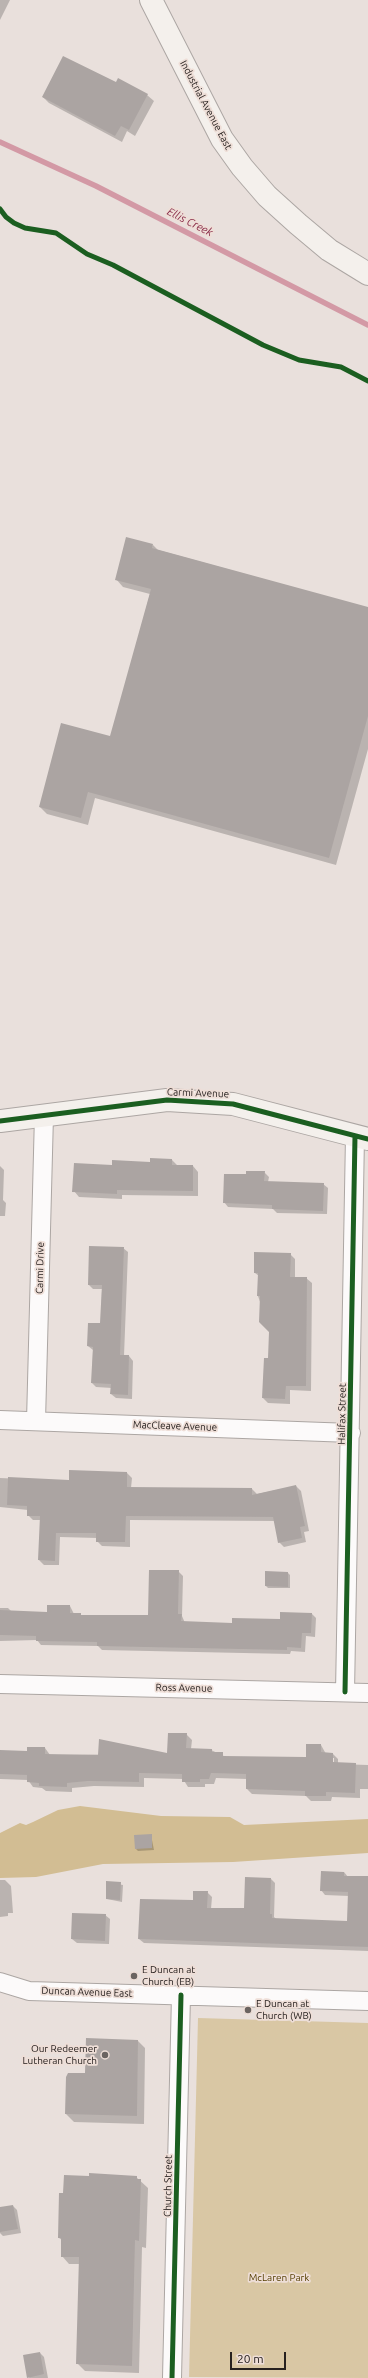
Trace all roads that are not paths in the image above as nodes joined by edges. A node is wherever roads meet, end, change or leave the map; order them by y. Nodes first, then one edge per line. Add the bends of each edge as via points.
1 (151, 0) edge
2 (368, 274) edge
3 (44, 1115) junction
4 (0, 1121) edge
5 (362, 1138) edge
6 (0, 1420) edge
7 (36, 1421) junction
8 (350, 1433) junction
9 (0, 1684) edge
10 (345, 1692) junction
11 (368, 1693) edge
12 (0, 1982) edge
13 (29, 1991) junction
14 (0, 1992) edge
15 (181, 1995) junction
16 (368, 2001) edge
17 (172, 2378) edge

1 - 2 street, Industrial Avenue East via 222,139 242,167 267,196 298,224 329,250
3 - 4 street, Carmi Avenue
3 - 5 street, Carmi Avenue via 168,1100 233,1104
3 - 7 street, Carmi Drive
5 - 8 street, Halifax Street
6 - 7 street, MacCleave Avenue
7 - 8 street, MacCleave Avenue
8 - 10 street, Halifax Street
9 - 10 street, Ross Avenue
10 - 11 street, Ross Avenue
12 - 13 street, Duncan Avenue East
13 - 14 street
13 - 15 street, Duncan Avenue East
15 - 16 street, Duncan Avenue East
15 - 17 street, Church Street

